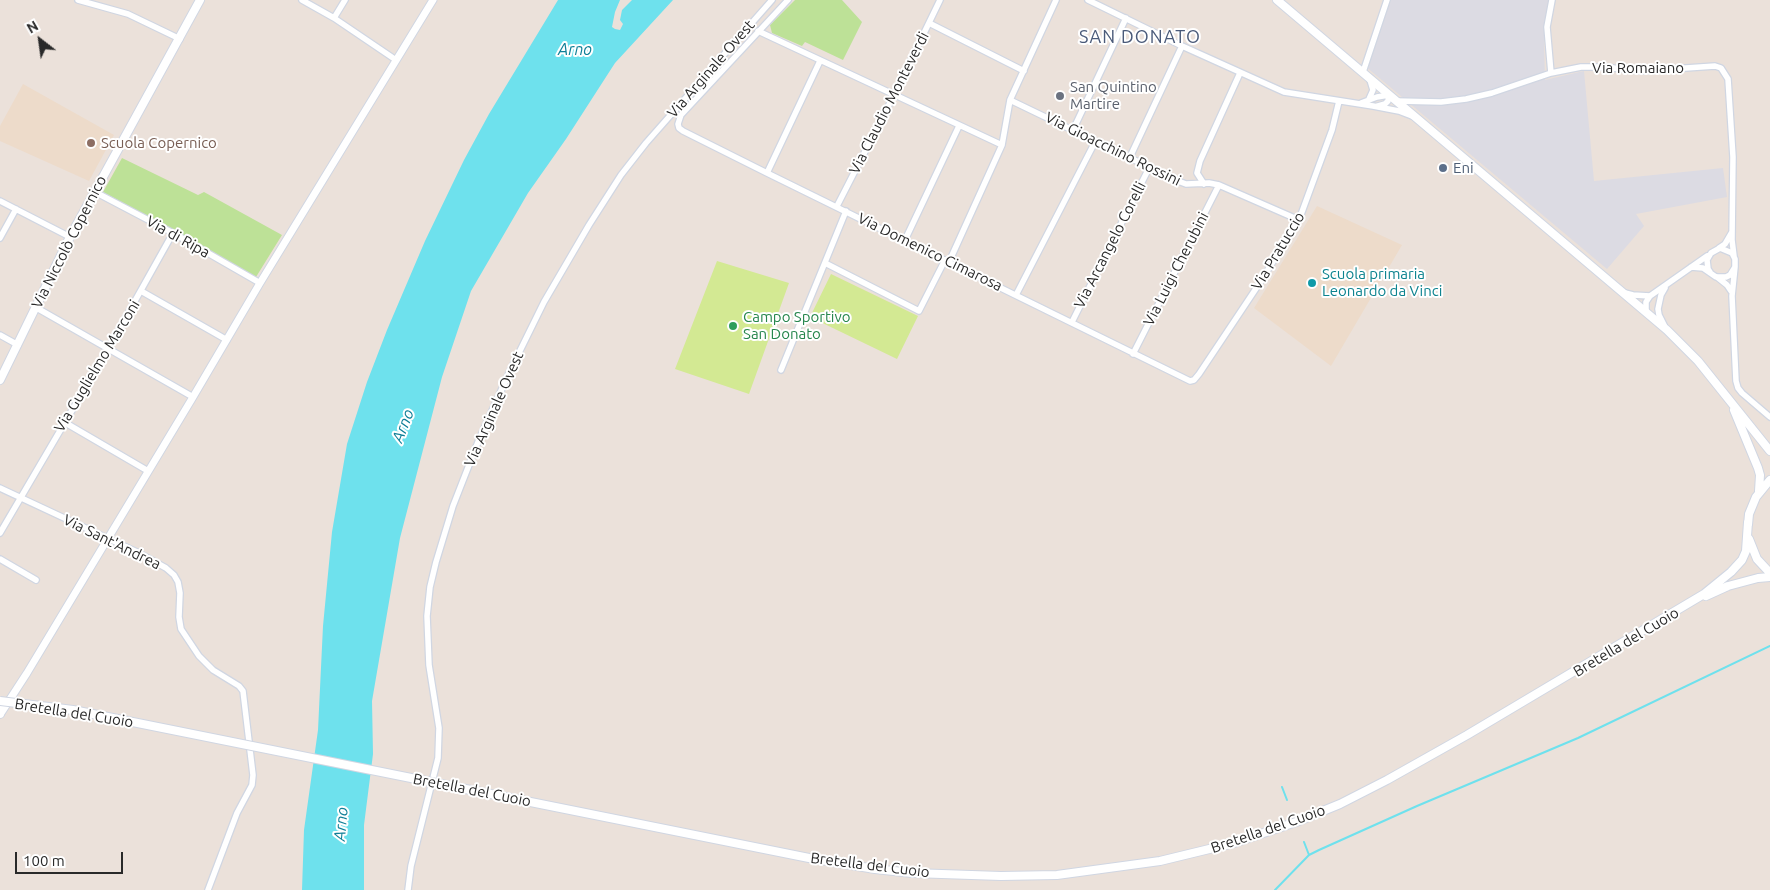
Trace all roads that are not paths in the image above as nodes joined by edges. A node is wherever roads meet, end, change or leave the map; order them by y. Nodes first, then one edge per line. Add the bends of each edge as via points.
1 (78, 0) edge
2 (200, 0) edge
3 (302, 0) edge
4 (345, 0) edge
5 (433, 0) edge
6 (772, 0) edge
7 (788, 0) edge
8 (940, 0) edge
9 (1056, 0) edge
10 (1088, 0) edge
11 (1277, 0) edge
12 (1387, 0) edge
13 (1552, 0) edge
14 (334, 18) junction
15 (1126, 18) junction
16 (929, 23) junction
17 (758, 31) junction
18 (180, 38) junction
19 (1182, 46) junction
20 (396, 60) junction
21 (820, 61) junction
22 (1024, 71) junction
23 (1240, 73) junction
24 (1551, 73) junction
25 (1366, 74) junction
26 (894, 95) junction
27 (1389, 95) junction
28 (1010, 100) junction
29 (1368, 100) junction
30 (1396, 100) junction
31 (1339, 101) junction
32 (1352, 103) junction
33 (1373, 106) junction
34 (1416, 118) junction
35 (961, 127) junction
36 (1073, 130) junction
37 (1096, 142) junction
38 (1002, 145) junction
39 (1130, 157) junction
40 (1149, 168) junction
41 (767, 173) junction
42 (1204, 184) junction
43 (1219, 185) junction
44 (94, 192) junction
45 (0, 201) edge
46 (837, 206) junction
47 (16, 209) junction
48 (846, 211) junction
49 (1299, 220) junction
50 (1732, 230) junction
51 (173, 234) junction
52 (70, 237) junction
53 (0, 238) edge
54 (905, 240) junction
55 (1713, 251) junction
56 (1734, 256) junction
57 (947, 261) junction
58 (825, 263) junction
59 (1691, 267) junction
60 (1735, 267) junction
61 (1710, 272) junction
62 (1716, 277) junction
63 (260, 283) junction
64 (1667, 284) junction
65 (141, 291) junction
66 (1622, 291) junction
67 (1016, 295) junction
68 (1650, 296) junction
69 (1732, 296) junction
70 (35, 307) junction
71 (1658, 309) junction
72 (1648, 313) junction
73 (1072, 322) junction
74 (1667, 330) junction
75 (0, 335) edge
76 (227, 340) junction
77 (18, 345) junction
78 (108, 349) junction
79 (1134, 354) junction
80 (781, 370) dead end
81 (1185, 379) joint
82 (0, 380) edge
83 (193, 398) junction
84 (1728, 399) junction
85 (1770, 417) edge
86 (64, 422) junction
87 (1770, 451) edge
88 (148, 471) junction
89 (1770, 480) edge
90 (0, 488) edge
91 (20, 497) junction
92 (1756, 498) junction
93 (1748, 522) junction
94 (0, 533) edge
95 (108, 539) junction
96 (0, 559) edge
97 (1770, 573) edge
98 (1770, 577) edge
99 (36, 580) dead end
100 (1690, 603) junction
101 (0, 701) edge
102 (0, 707) edge
103 (0, 713) edge
104 (208, 890) edge
105 (408, 890) edge

1 - 18 street via 128,14
2 - 18 main road, Via Niccolò Copernico
3 - 14 street
4 - 14 street
5 - 20 street
6 - 105 street, Via Arginale Ovest via 646,143 616,183 544,302 478,442 453,506 430,588 427,616 429,665 439,728 438,758
7 - 17 street
8 - 16 street, Via Claudio Monteverdi
9 - 22 street
10 - 15 street
11 - 25 main road
12 - 25 street
13 - 24 street via 1547,26
14 - 20 street
15 - 19 street
15 - 36 street
16 - 22 street
16 - 26 street, Via Claudio Monteverdi
17 - 21 street
17 - 41 street, Via Domenico Cimarosa via 681,116 678,124 683,131
18 - 44 main road, Via Niccolò Copernico
19 - 23 street
19 - 39 street
20 - 63 street
21 - 26 street
21 - 41 street
22 - 28 street
23 - 31 street via 1284,92
23 - 42 street via 1200,161 1197,173
24 - 30 street, Via Romaiano via 1492,93 1466,98 1440,102
24 - 50 street, Via Romaiano via 1602,67 1642,71 1722,68 1728,79 1733,157
25 - 27 main road
25 - 29 street via 1373,90
26 - 35 street
26 - 46 street, Via Claudio Monteverdi
27 - 29 street
27 - 30 main road
27 - 33 street via 1385,104
28 - 36 street, Via Gioacchino Rossini
28 - 38 street
29 - 32 street
30 - 34 main road
31 - 32 street
31 - 49 street, Via Pratuccio via 1332,130
32 - 33 street
33 - 34 street
34 - 66 main road
35 - 38 street
35 - 54 street
36 - 37 street, Via Gioacchino Rossini
37 - 39 street, Via Gioacchino Rossini
37 - 67 street
38 - 57 street
39 - 40 street, Via Gioacchino Rossini
40 - 42 street, Via Gioacchino Rossini via 1186,184
40 - 73 street, Via Arcangelo Corelli
41 - 46 street, Via Domenico Cimarosa
42 - 43 street, Via Gioacchino Rossini
43 - 49 street, Via Gioacchino Rossini
43 - 79 street, Via Luigi Cherubini
44 - 51 street, Via di Ripa
44 - 52 main road, Via Niccolò Copernico
45 - 47 street
46 - 48 street, Via Domenico Cimarosa
47 - 52 street
47 - 53 street
48 - 54 street, Via Domenico Cimarosa
48 - 58 street
49 - 81 street, Via Pratuccio via 1199,374 1194,380
50 - 55 street via 1725,244
50 - 56 street
51 - 63 street, Via di Ripa
51 - 65 street, Via Guglielmo Marconi
52 - 70 main road, Via Niccolò Copernico
54 - 57 street, Via Domenico Cimarosa
55 - 56 street via 1728,250
55 - 59 street
55 - 61 street via 1707,260
56 - 60 street
57 - 58 street via 919,311
57 - 67 street, Via Domenico Cimarosa
58 - 80 street
59 - 61 street via 1698,266
59 - 64 street
60 - 62 street via 1730,274
60 - 69 street
61 - 62 street
62 - 69 street via 1727,285
63 - 76 street
64 - 68 street
64 - 71 street
65 - 76 street
65 - 78 street, Via Guglielmo Marconi
66 - 68 street
66 - 72 main road
67 - 73 street, Via Domenico Cimarosa
68 - 72 street via 1646,302
69 - 85 street via 1738,388
70 - 77 main road, Via Niccolò Copernico
70 - 78 street
71 - 72 street via 1655,313
71 - 74 street
72 - 74 main road
73 - 79 street, Via Domenico Cimarosa
74 - 84 main road via 1698,361
75 - 77 street
76 - 83 street
77 - 82 main road, Via Niccolò Copernico
78 - 83 street
78 - 86 street, Via Guglielmo Marconi
79 - 81 street, Via Domenico Cimarosa
83 - 88 street
84 - 87 main road
84 - 92 main road via 1758,468 1760,483
86 - 88 street
86 - 91 street, Via Guglielmo Marconi
88 - 95 street
89 - 92 main road
90 - 91 street, Via Sant'Andrea
91 - 94 street, Via Guglielmo Marconi
91 - 95 street, Via Sant'Andrea
92 - 93 main road
93 - 97 main road via 1754,552
93 - 100 main road, Bretella del Cuoio via 1746,551 1742,560
95 - 103 street
95 - 104 street, Via Sant'Andrea via 174,575 180,593 181,629 213,670 243,691 252,785 237,813
96 - 99 street
98 - 100 main road, Bretella del Cuoio via 1728,586
100 - 101 main road, Bretella del Cuoio, bridge via 1468,735 1340,804 1234,843 1160,861 1057,876 912,873 875,869 73,710
102 - 103 main road

